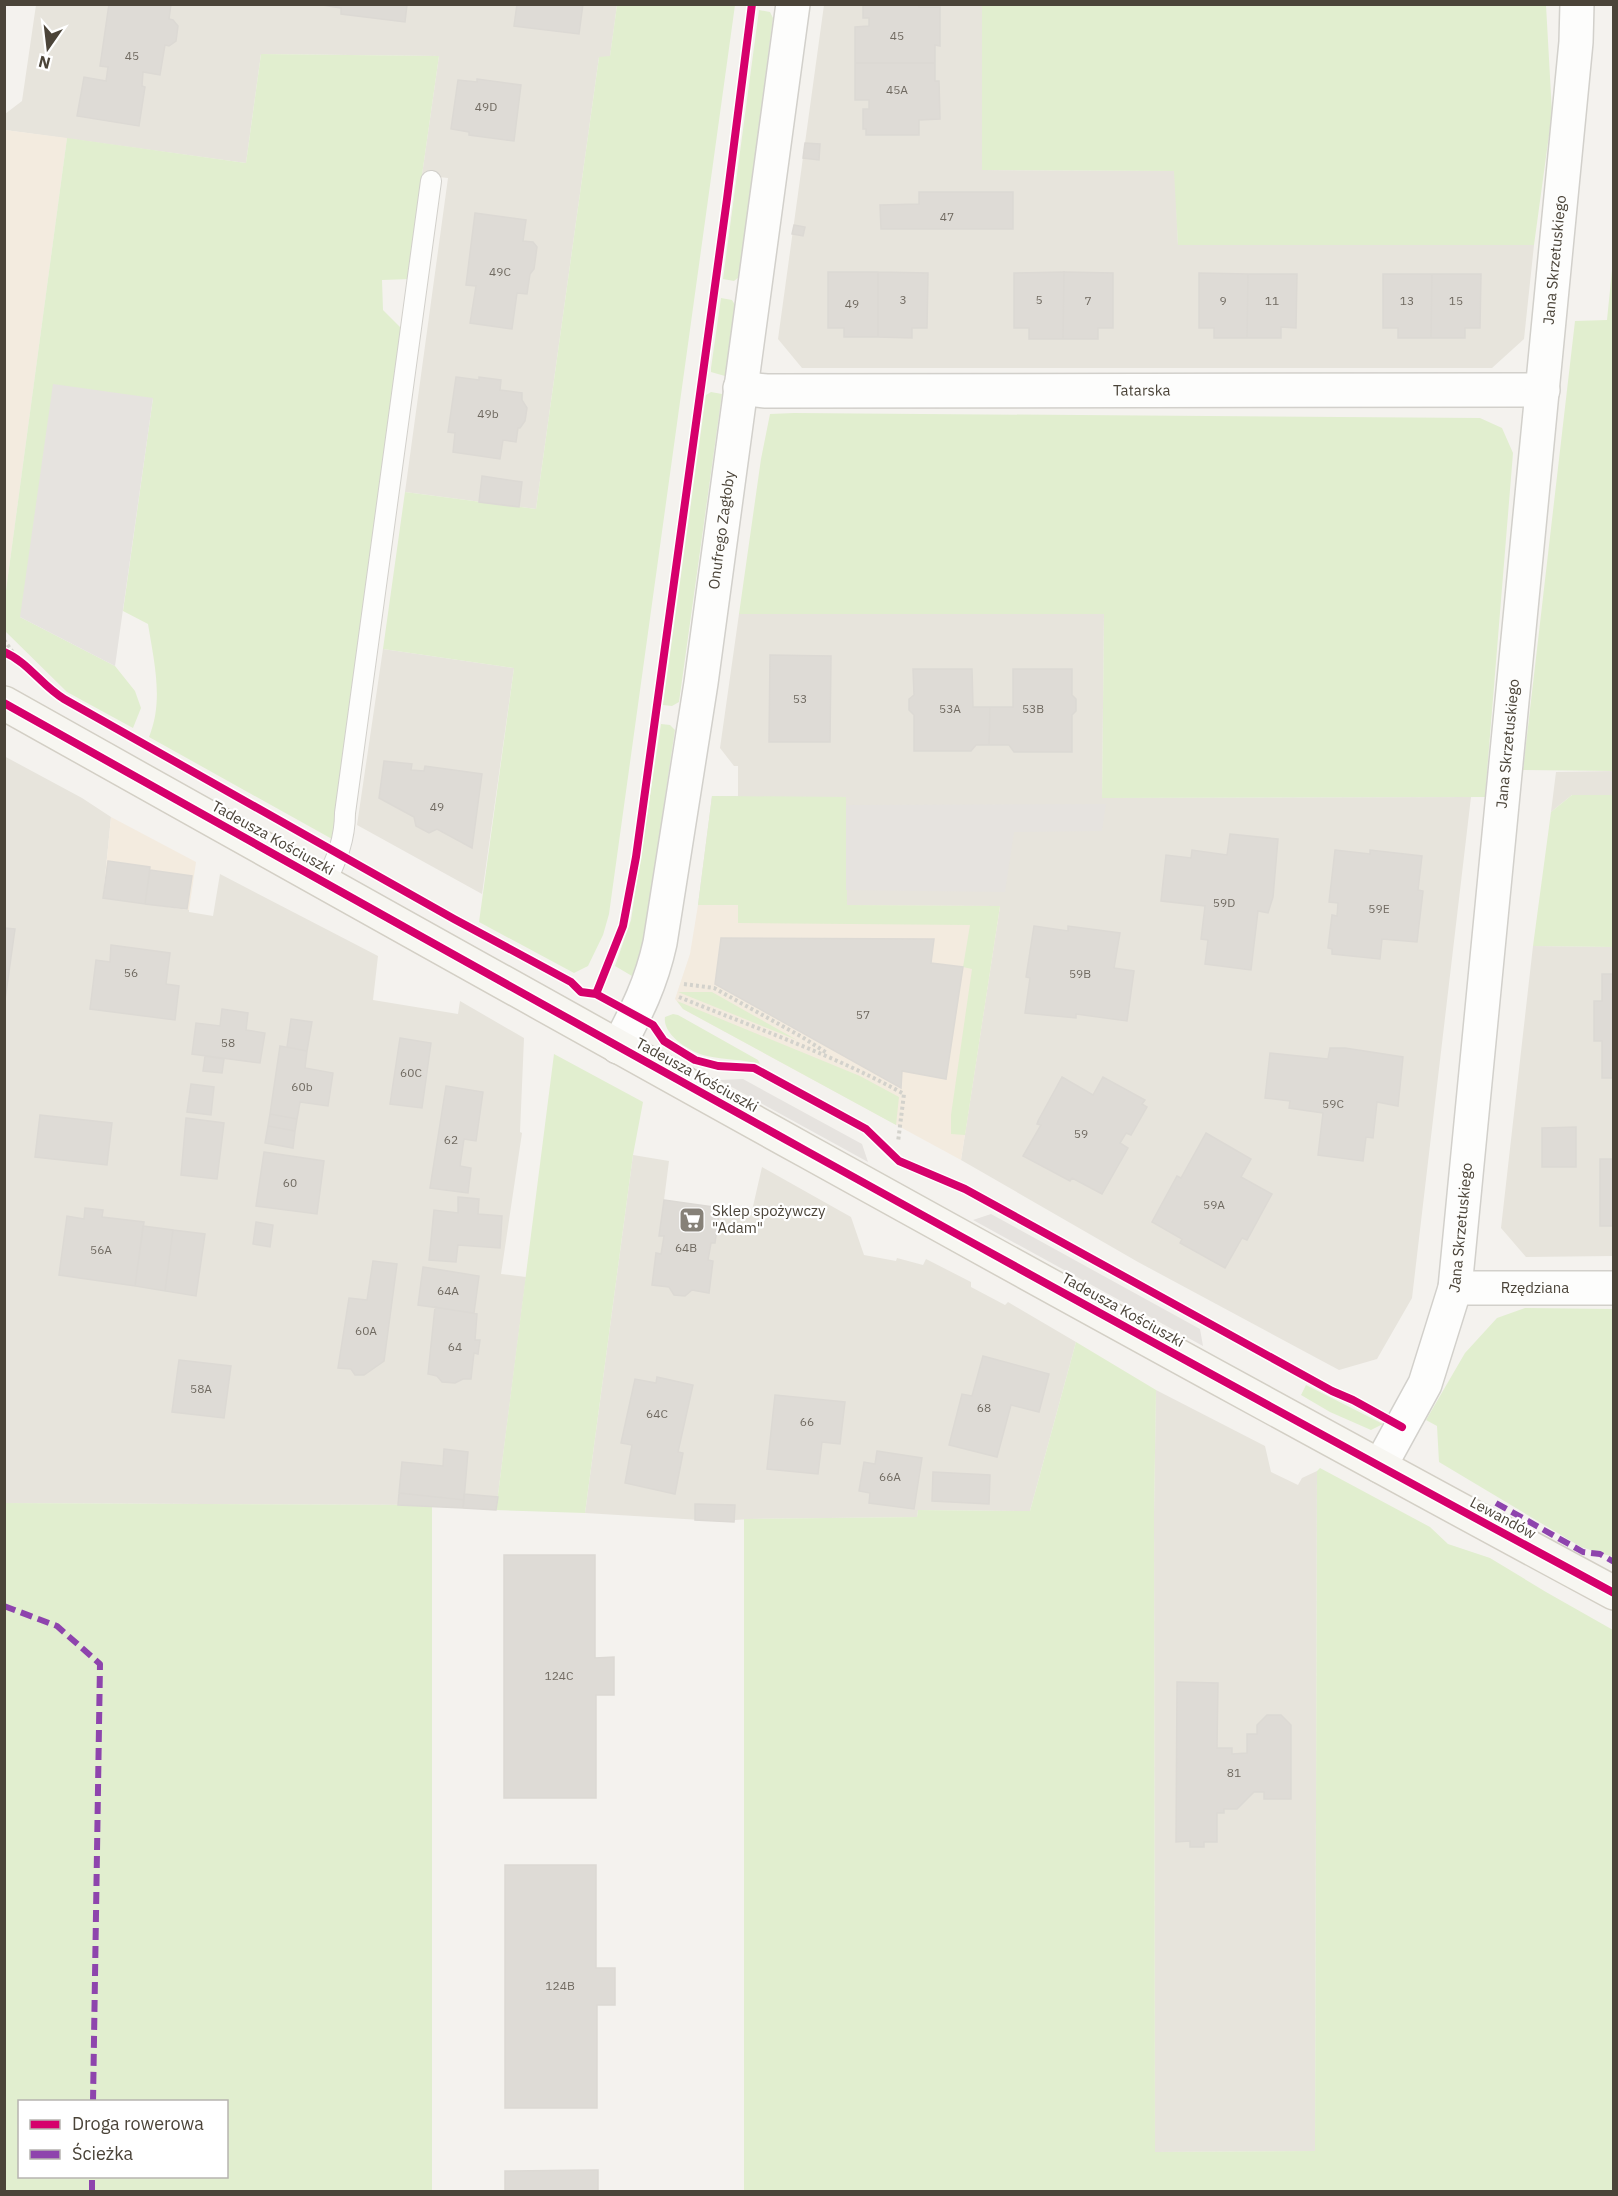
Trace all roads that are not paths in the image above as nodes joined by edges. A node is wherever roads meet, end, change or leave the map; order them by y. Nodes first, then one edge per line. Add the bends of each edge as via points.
1 (793, 4) edge
2 (1577, 4) edge
3 (431, 181) dead end
4 (740, 388) junction
5 (1543, 390) junction
6 (4, 704) edge
7 (325, 883) junction
8 (618, 1047) junction
9 (1455, 1288) junction
10 (1614, 1288) edge
11 (1380, 1467) junction
12 (1614, 1593) edge

1 - 4 street, Onufrego Zagłoby
2 - 5 street, Jana Skrzetuskiego
3 - 7 lane via 345,828 340,853
4 - 5 street, Tatarska
4 - 8 street, Onufrego Zagłoby via 701,683 660,944 645,995
5 - 9 street, Jana Skrzetuskiego
6 - 7 street, Tadeusza Kościuszki
7 - 8 street, Tadeusza Kościuszki
8 - 11 street, Tadeusza Kościuszki
9 - 10 street, Rzędziana
9 - 11 street, Jana Skrzetuskiego via 1425,1384
11 - 12 street, Lewandów

